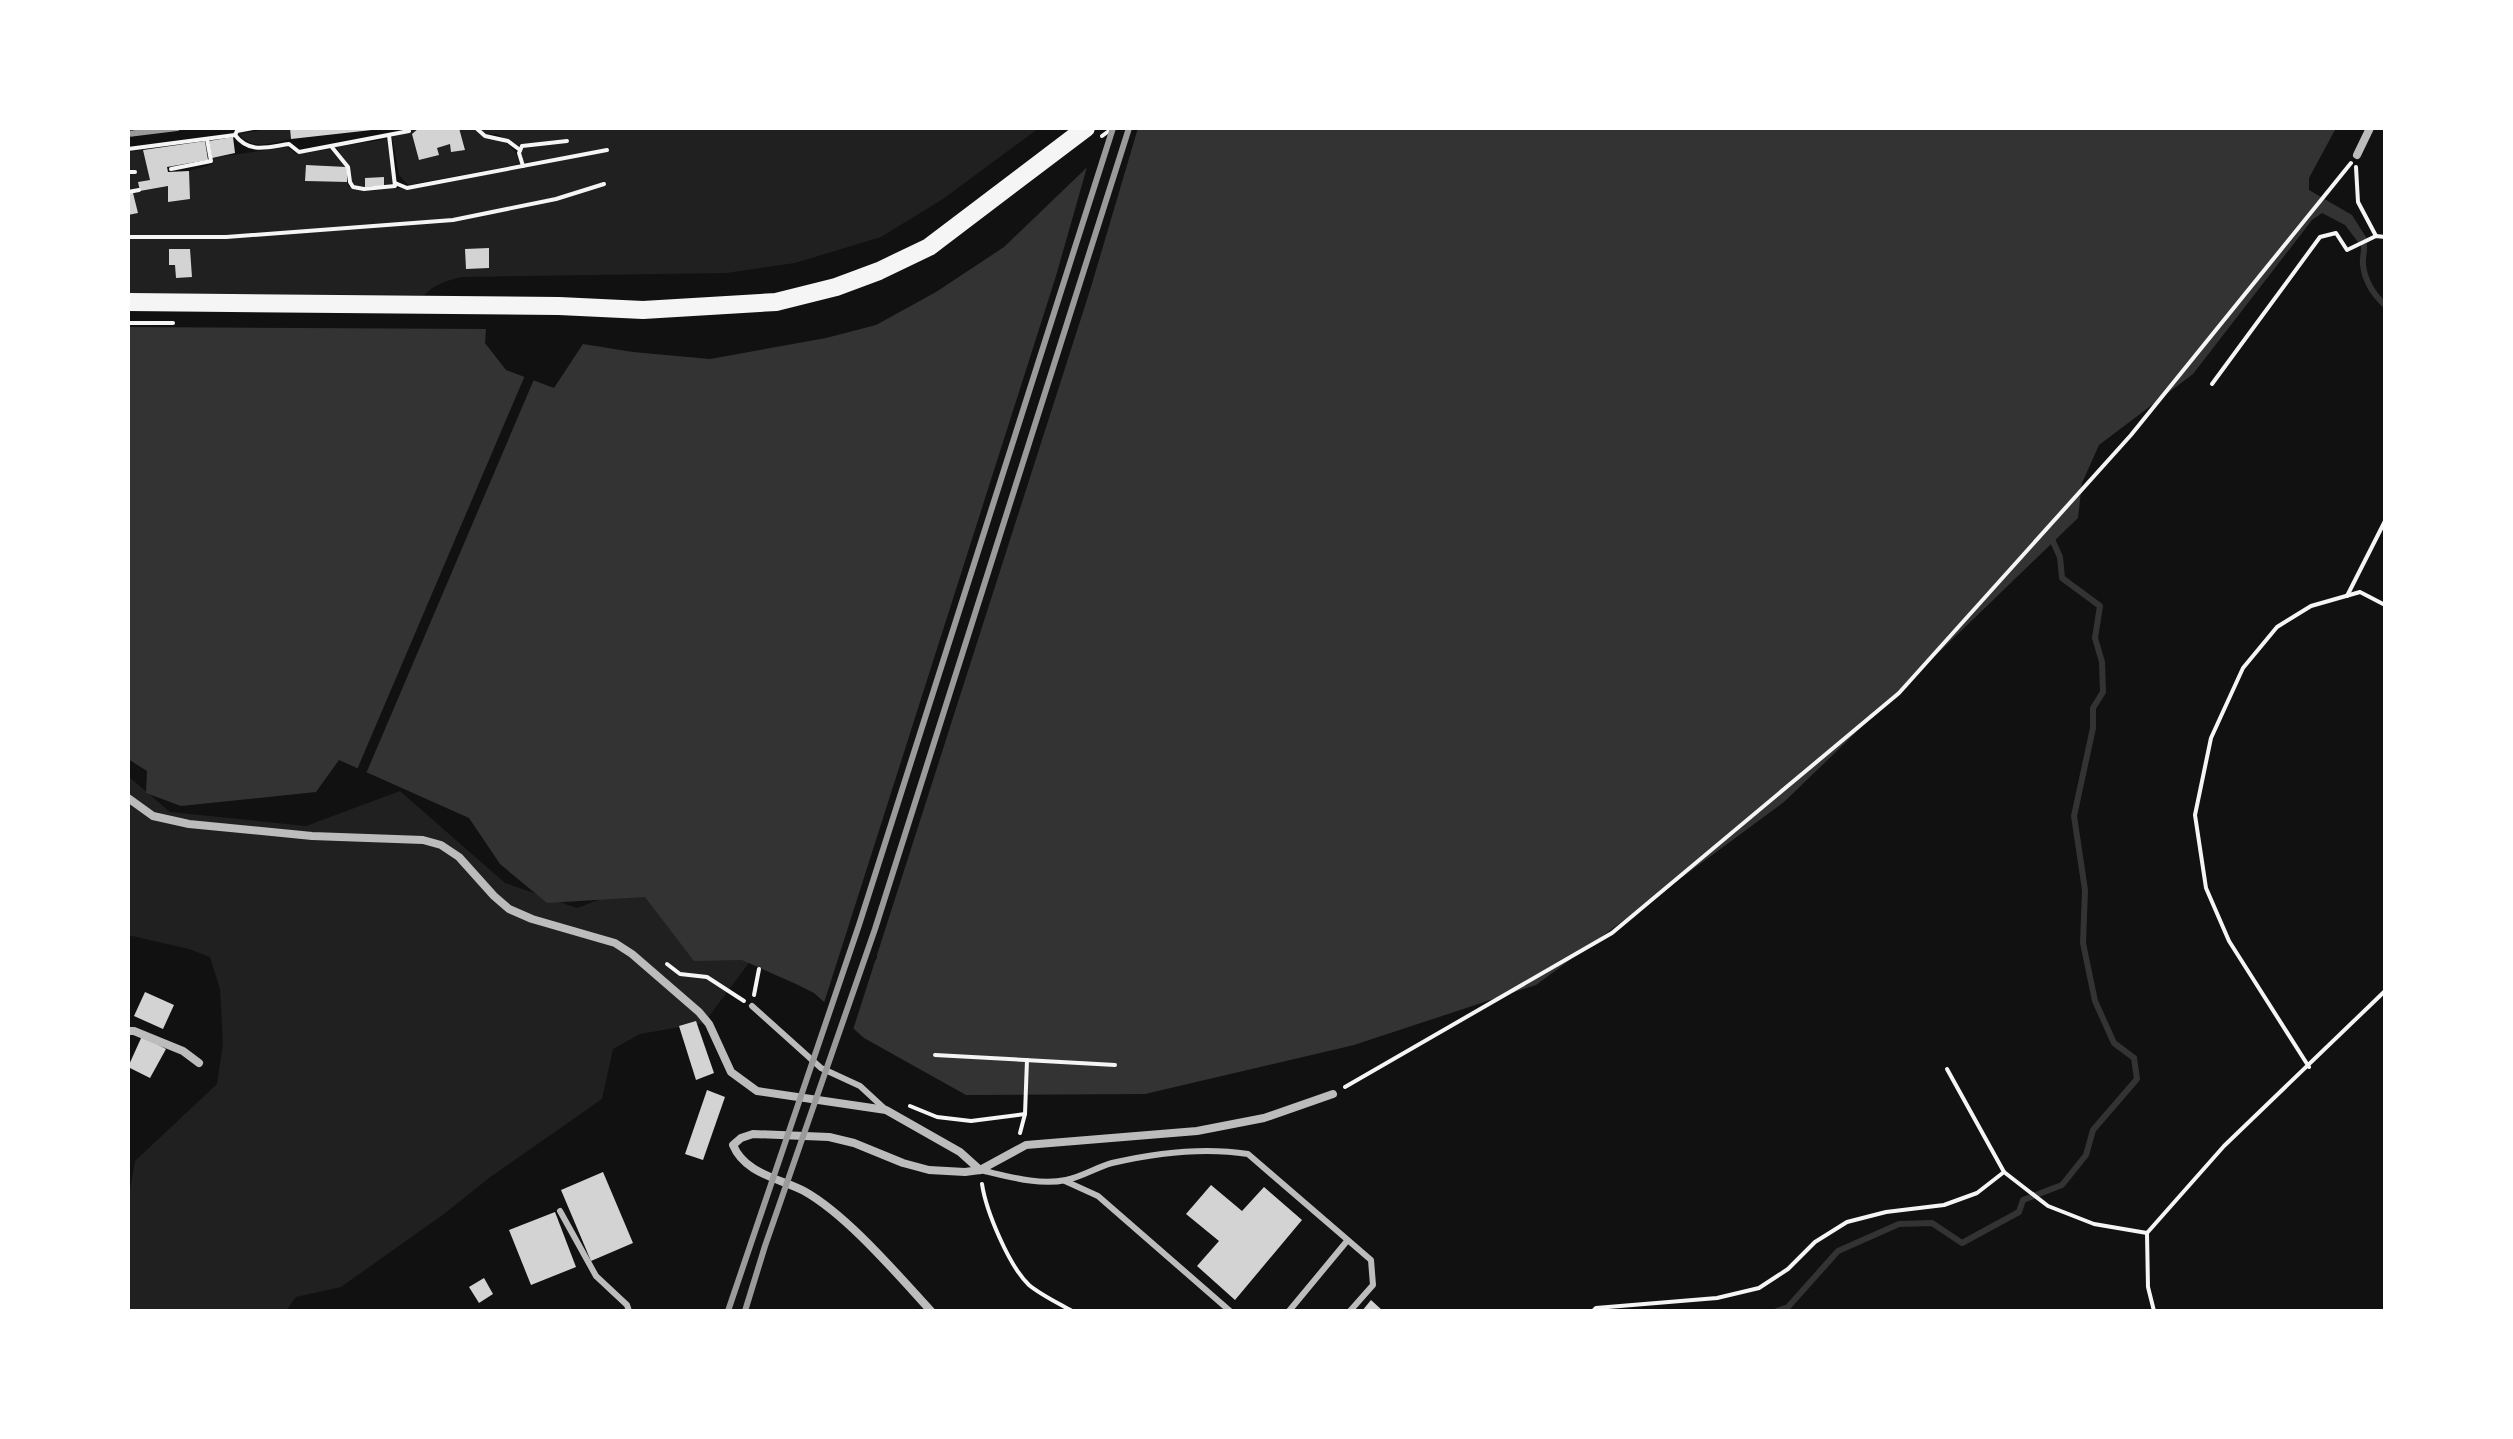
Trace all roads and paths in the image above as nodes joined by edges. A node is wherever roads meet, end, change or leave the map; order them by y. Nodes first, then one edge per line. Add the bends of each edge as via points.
1 (253, 128) edge
2 (476, 128) edge
3 (1086, 128) edge
4 (2370, 128) edge
5 (409, 131) dead end
6 (389, 134) junction
7 (235, 135) junction
8 (207, 139) junction
9 (567, 141) dead end
10 (331, 146) junction
11 (128, 149) edge
12 (520, 150) junction
13 (607, 150) dead end
14 (2357, 155) junction
15 (523, 166) junction
16 (171, 169) dead end
17 (128, 172) edge
18 (135, 172) dead end
19 (395, 183) junction
20 (604, 184) dead end
21 (139, 190) dead end
22 (128, 192) edge
23 (2376, 236) junction
24 (128, 237) edge
25 (2385, 237) edge
26 (128, 302) edge
27 (2212, 384) dead end
28 (2385, 521) edge
29 (2347, 596) junction
30 (2385, 605) edge
31 (128, 798) edge
32 (668, 964) dead end
33 (759, 969) dead end
34 (2385, 991) edge
35 (752, 1006) junction
36 (128, 1031) edge
37 (935, 1055) dead end
38 (1027, 1060) junction
39 (199, 1063) dead end
40 (1115, 1065) dead end
41 (2309, 1067) junction
42 (1947, 1069) dead end
43 (1333, 1094) joint
44 (890, 1113) junction
45 (1025, 1114) junction
46 (1019, 1136) dead end
47 (980, 1170) junction
48 (2004, 1172) junction
49 (1065, 1181) junction
50 (560, 1211) dead end
51 (2147, 1233) junction
52 (1347, 1241) junction
53 (629, 1311) edge
54 (931, 1311) edge
55 (1072, 1311) edge
56 (1230, 1311) edge
57 (1289, 1311) edge
58 (1350, 1311) edge
59 (1593, 1311) edge
60 (2154, 1311) edge

1 - 7 path
2 - 12 path
3 - 26 main road via 929,247 836,287 776,302 643,310
4 - 14 street
5 - 6 path
6 - 10 path
6 - 19 path
7 - 8 path
7 - 10 path via 255,148 289,144 299,152
8 - 11 path
8 - 16 path via 211,161
9 - 12 path via 534,143
10 - 19 path via 348,167 353,187
12 - 15 path
13 - 15 path
14 - 23 path via 2358,202
14 - 43 path via 2131,435 1899,693 1612,933
15 - 19 path via 407,188
17 - 18 path
20 - 24 path via 453,220 241,236
21 - 22 path
23 - 25 path
23 - 27 path via 2347,250 2336,233 2320,237
28 - 29 path
29 - 30 path via 2360,592
29 - 41 path via 2311,606 2277,627 2243,668 2211,738 2195,815 2206,888 2229,941
31 - 44 street via 153,816 189,824 441,845 516,912 627,950 699,1012 731,1072 757,1091
32 - 35 path via 680,974 707,977
33 - 35 path
34 - 41 path
35 - 44 lane via 821,1068 860,1086
36 - 39 street via 183,1051
37 - 38 path
38 - 40 path
38 - 45 path
41 - 51 path via 2224,1146
42 - 48 path
43 - 47 street via 1264,1118 1197,1131 1026,1145
44 - 45 path via 905,1104 937,1117 971,1121
44 - 47 street via 960,1152
45 - 46 path
47 - 49 lane via 1025,1180
47 - 54 street via 929,1170 829,1137 753,1134 733,1145 739,1159 805,1192 843,1221
47 - 55 path via 1003,1246 1028,1284
48 - 51 path via 2048,1206 2094,1224
48 - 59 path via 1977,1193 1944,1205 1847,1222 1759,1288 1717,1298
49 - 52 lane via 1111,1164 1166,1155 1225,1150 1248,1154
49 - 56 lane via 1098,1196
50 - 53 lane via 596,1276
51 - 60 path
52 - 57 lane
52 - 58 lane via 1371,1260 1373,1285

